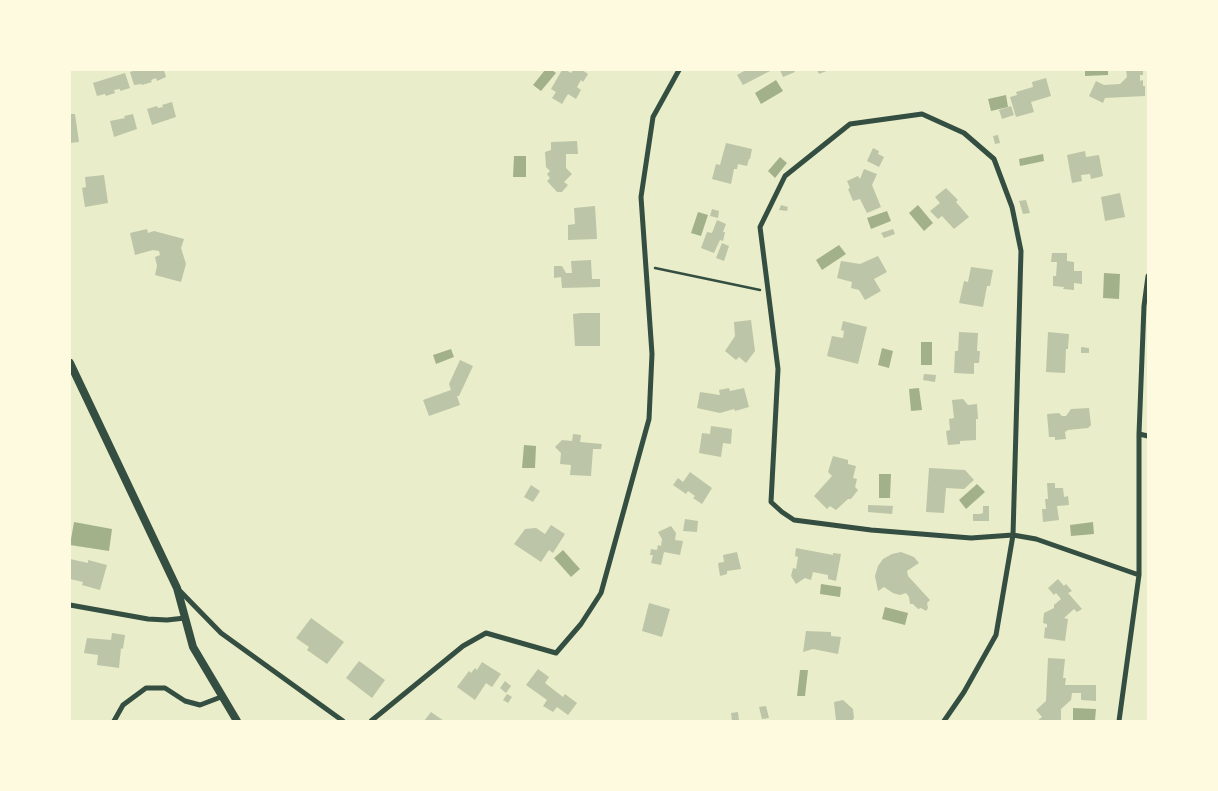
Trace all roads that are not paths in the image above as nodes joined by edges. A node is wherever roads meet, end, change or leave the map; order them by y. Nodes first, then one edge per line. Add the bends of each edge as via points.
1 (679, 70) edge
2 (1148, 276) edge
3 (70, 363) edge
4 (1139, 434) junction
5 (1148, 436) edge
6 (1013, 535) junction
7 (1139, 575) junction
8 (177, 588) junction
9 (70, 604) edge
10 (184, 615) junction
11 (225, 699) junction
12 (114, 721) edge
13 (237, 721) edge
14 (343, 721) edge
15 (370, 721) edge
16 (944, 721) edge
17 (1119, 721) edge

1 - 15 street via 653,117 641,197 652,354 649,419 601,593 581,624 556,653 486,633 463,646
2 - 4 street
3 - 8 street
4 - 5 street
4 - 7 street
6 - 6 street via 1021,251 1012,207 994,159 964,133 922,114 850,124 785,176 760,227 778,369 771,502 794,520 971,538
6 - 7 street via 1036,538
6 - 16 street via 996,635
7 - 17 street
8 - 10 street
8 - 14 street via 221,634
9 - 10 street via 148,619 167,620
10 - 11 street via 193,647
11 - 12 street via 221,697 200,705 186,701 165,688 146,688 123,705
11 - 13 street

